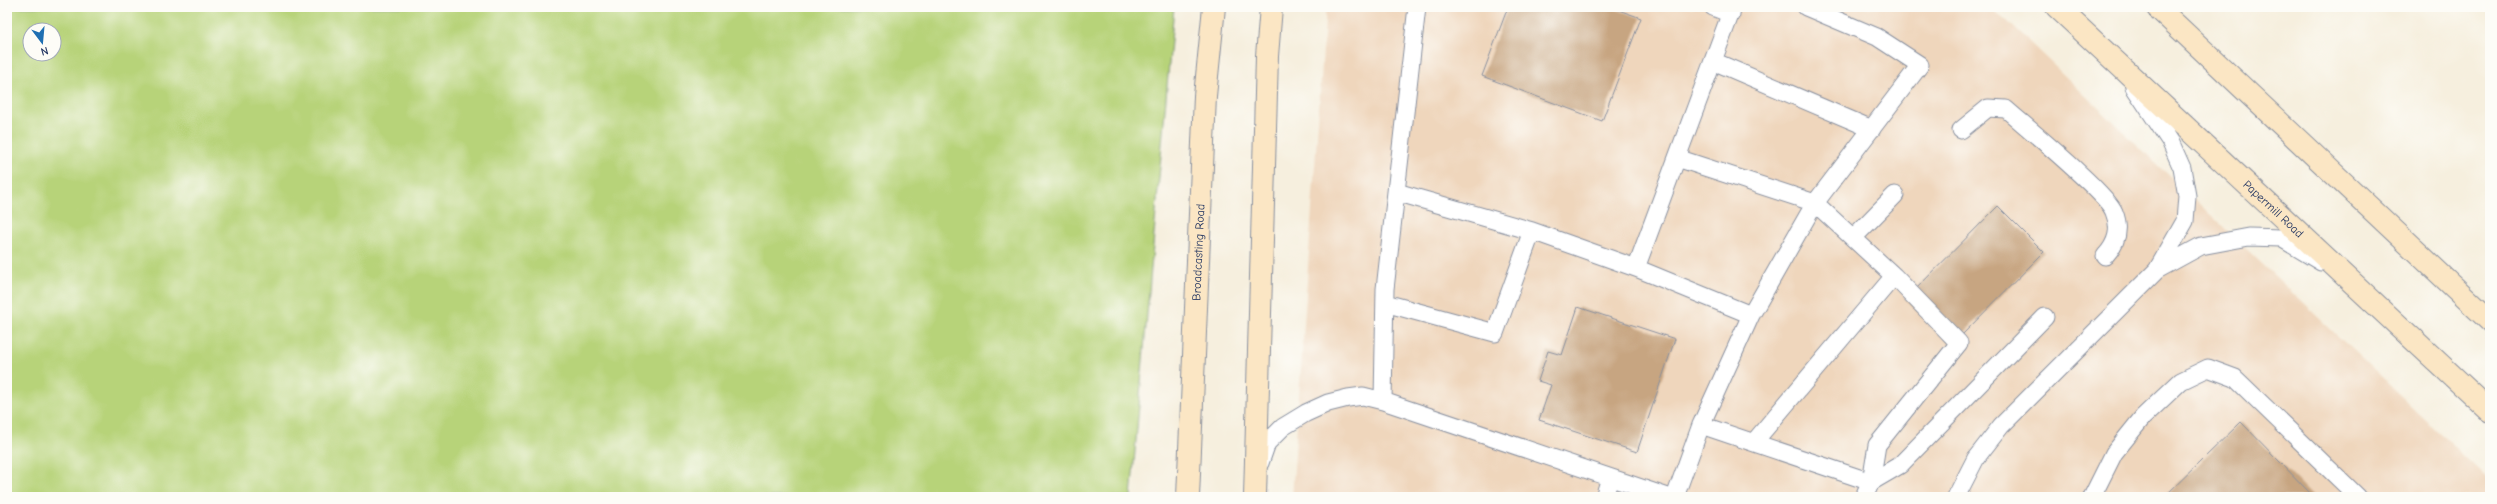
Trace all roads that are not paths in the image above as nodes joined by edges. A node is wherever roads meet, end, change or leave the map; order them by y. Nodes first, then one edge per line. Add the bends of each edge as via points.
1 (1214, 7) edge
2 (1271, 7) edge
3 (1417, 7) edge
4 (1713, 7) edge
5 (1806, 7) edge
6 (2057, 7) edge
7 (2157, 7) edge
8 (1732, 11) edge
9 (1713, 61) junction
10 (2119, 66) junction
11 (1872, 129) junction
12 (1961, 130) dead end
13 (1677, 158) junction
14 (1396, 192) junction
15 (1895, 195) dead end
16 (1815, 203) junction
17 (1532, 231) junction
18 (1853, 238) junction
19 (2105, 256) dead end
20 (1636, 268) junction
21 (2157, 270) junction
22 (2344, 275) junction
23 (1894, 276) junction
24 (1385, 303) junction
25 (1751, 315) junction
26 (2045, 317) dead end
27 (2490, 321) edge
28 (1384, 401) junction
29 (2490, 411) edge
30 (1701, 424) junction
31 (1754, 442) junction
32 (1256, 472) junction
33 (1610, 478) junction
34 (1868, 489) edge
35 (1188, 497) edge
36 (1255, 497) edge
37 (1604, 497) edge
38 (1668, 497) edge
39 (1675, 497) edge
40 (1956, 497) edge
41 (2092, 497) edge
42 (2358, 497) edge

1 - 35 main road, Broadcasting Road via 1205,96
2 - 32 main road via 1267,56
3 - 14 lane
4 - 8 lane
5 - 11 lane via 1876,37 1920,66
6 - 10 main road, Papermill Road
7 - 27 main road
8 - 9 lane
9 - 11 lane
9 - 13 lane
10 - 21 lane via 2170,141 2182,168 2187,196 2185,221
10 - 22 main road, Papermill Road
11 - 16 lane
12 - 19 lane via 1988,108 2006,109 2100,194 2114,210 2118,231 2114,246
13 - 16 lane
13 - 20 lane
14 - 17 lane
14 - 24 lane
15 - 18 lane
16 - 18 lane
16 - 25 lane
17 - 20 lane
17 - 24 lane via 1495,333
18 - 23 lane
20 - 25 lane
21 - 22 lane via 2201,246 2250,237 2281,238
21 - 40 lane via 2001,426 1976,458
22 - 29 main road, Papermill Road
23 - 31 lane
23 - 34 lane via 1959,343 1877,445
24 - 28 lane
25 - 30 lane
26 - 34 lane via 1900,465
28 - 32 lane via 1363,396 1348,398 1328,403 1306,413 1283,426 1267,442
28 - 33 lane
30 - 31 lane
30 - 39 lane
31 - 34 lane
32 - 36 main road
33 - 37 lane
33 - 38 lane
41 - 42 lane via 2114,453 2143,417 2180,381 2208,368 2235,378

